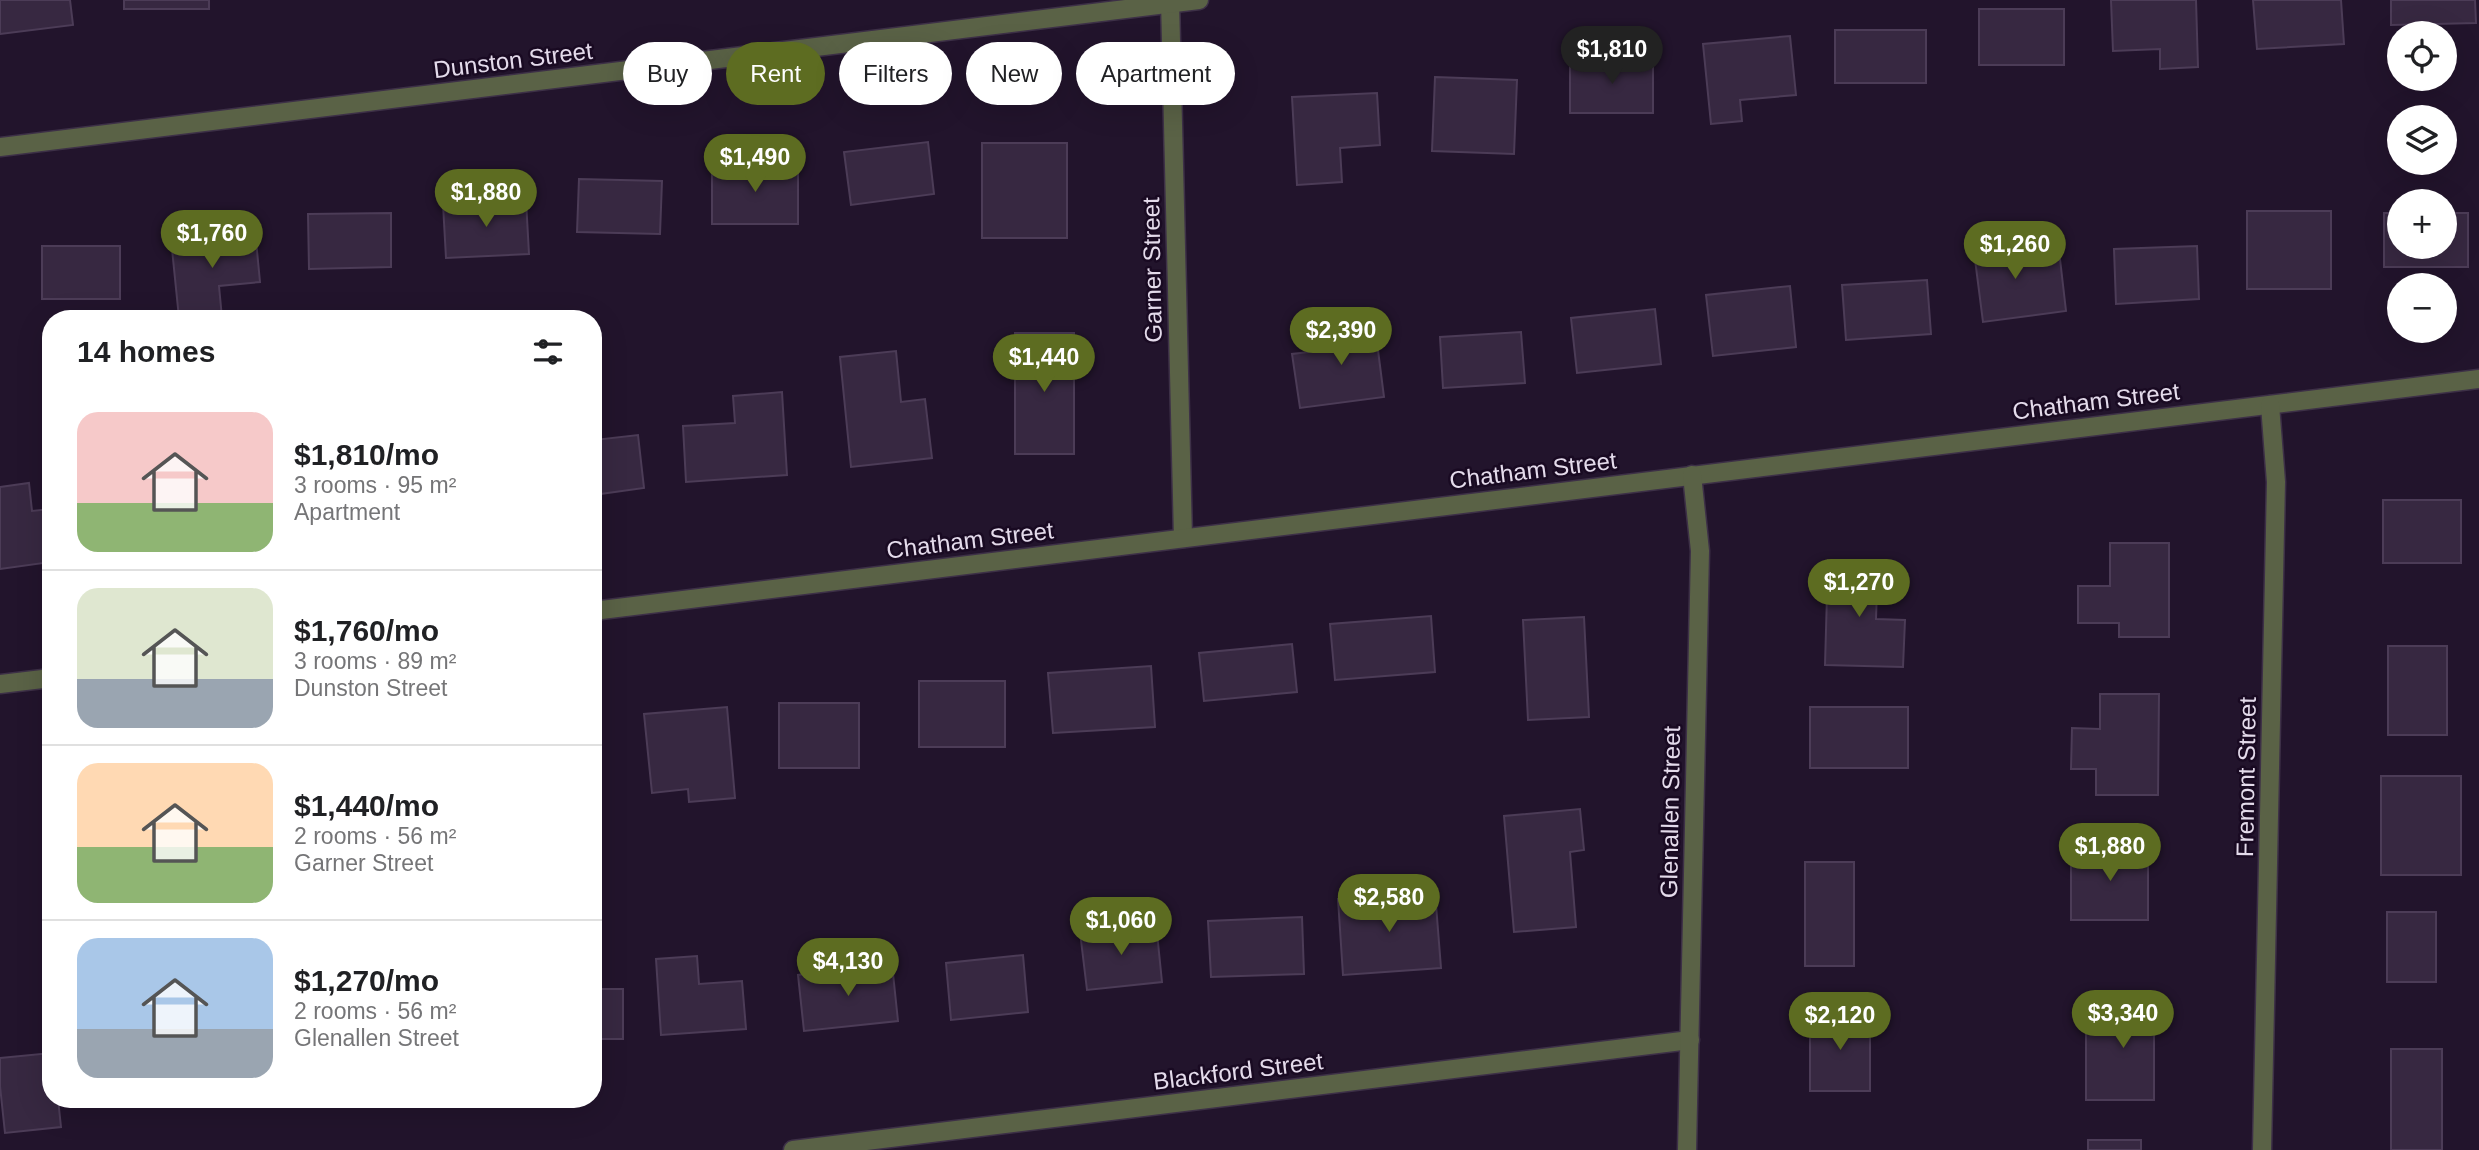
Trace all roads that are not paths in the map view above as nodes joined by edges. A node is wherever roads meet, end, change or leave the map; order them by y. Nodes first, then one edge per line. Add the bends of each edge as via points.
1 (1199, 0) edge
2 (1170, 2) edge
3 (0, 147) edge
4 (2479, 379) edge
5 (2270, 405) junction
6 (1692, 475) junction
7 (1183, 538) junction
8 (602, 610) edge
9 (42, 679) edge
10 (0, 684) edge
11 (1690, 1040) junction
12 (793, 1150) edge
13 (1687, 1150) edge
14 (2262, 1150) edge

1 - 2 street, Dunston Street
2 - 3 street, Dunston Street
2 - 7 street, Garner Street
4 - 5 street, Chatham Street
5 - 6 street, Chatham Street
5 - 14 street, Fremont Street via 2276,481
6 - 7 street, Chatham Street
6 - 11 street, Glenallen Street via 1700,551
7 - 8 street, Chatham Street
9 - 10 street
11 - 12 street, Blackford Street
11 - 13 street, Glenallen Street

